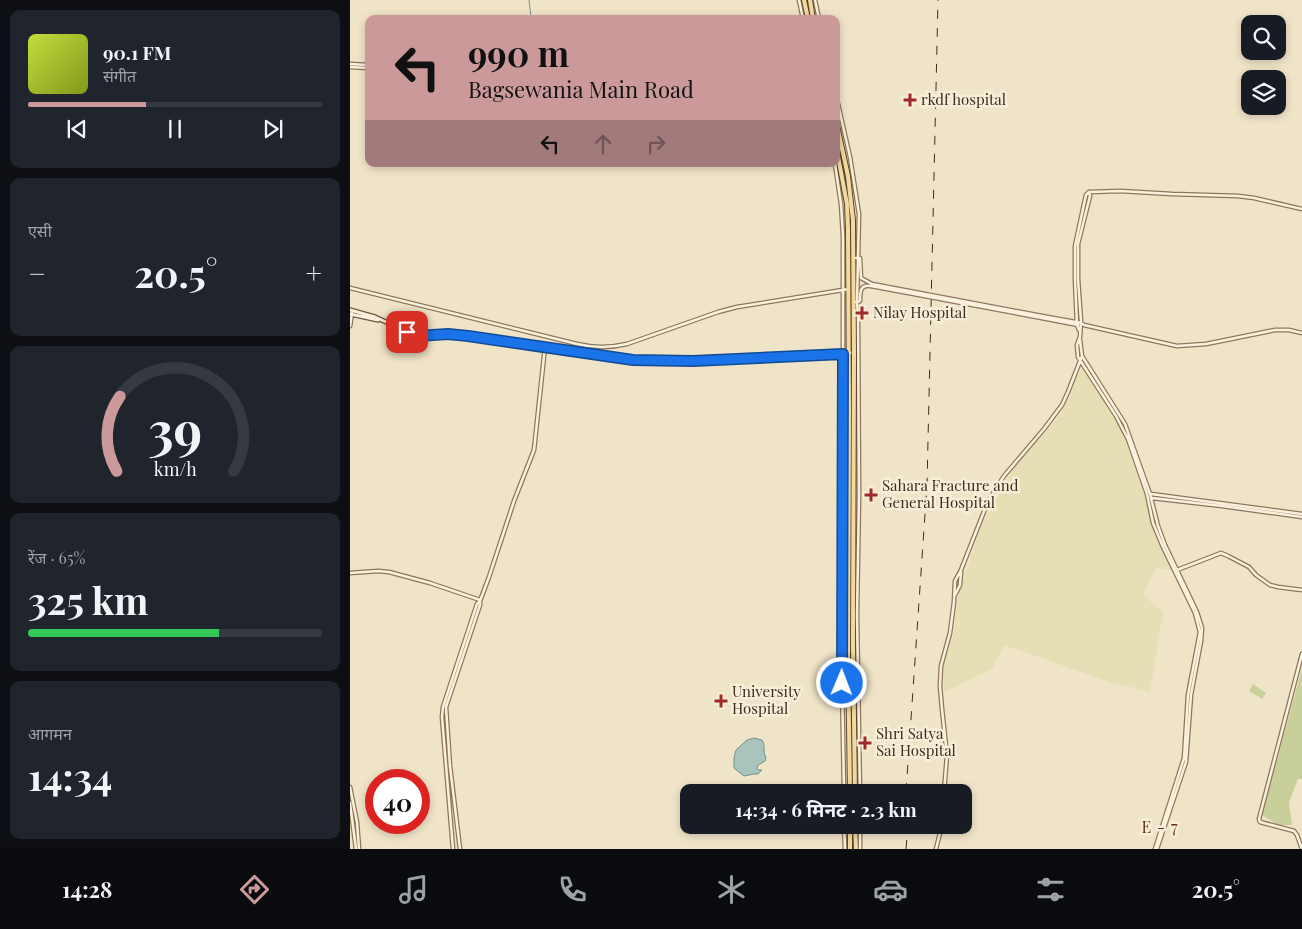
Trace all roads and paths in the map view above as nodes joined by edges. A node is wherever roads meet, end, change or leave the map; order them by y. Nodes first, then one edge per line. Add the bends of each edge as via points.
1 (799, 0) edge
2 (804, 0) edge
3 (810, 0) edge
4 (815, 0) edge
5 (802, 15) edge
6 (807, 15) edge
7 (813, 15) edge
8 (818, 15) edge
9 (350, 65) edge
10 (365, 67) edge
11 (840, 113) edge
12 (842, 122) joint
13 (840, 138) edge
14 (835, 167) edge
15 (840, 167) edge
16 (1302, 208) edge
17 (857, 258) junction
18 (871, 285) junction
19 (350, 288) edge
20 (849, 289) junction
21 (843, 292) junction
22 (856, 302) junction
23 (351, 312) edge
24 (1080, 324) junction
25 (350, 326) edge
26 (1302, 332) edge
27 (1079, 339) junction
28 (545, 347) junction
29 (849, 353) junction
30 (843, 354) junction
31 (856, 355) junction
32 (1082, 356) junction
33 (1080, 362) junction
34 (1149, 496) junction
35 (1302, 516) edge
36 (1165, 548) junction
37 (1177, 570) junction
38 (350, 573) edge
39 (1302, 590) edge
40 (480, 601) junction
41 (1302, 654) edge
42 (844, 784) edge
43 (850, 784) edge
44 (855, 784) edge
45 (860, 784) edge
46 (945, 784) edge
47 (350, 788) edge
48 (350, 803) edge
49 (844, 834) edge
50 (850, 834) edge
51 (856, 834) edge
52 (860, 834) edge
53 (940, 834) edge
54 (358, 849) edge
55 (454, 849) edge
56 (460, 849) edge
57 (845, 849) edge
58 (850, 849) edge
59 (856, 849) edge
60 (860, 849) edge
61 (936, 849) edge
62 (1156, 849) edge
63 (1302, 849) edge

1 - 5 street
2 - 6 main road
3 - 7 main road
4 - 8 street
9 - 10 street
11 - 12 street
12 - 17 street via 859,214
13 - 17 main road via 853,212
14 - 21 street via 841,204
15 - 20 main road via 847,204
16 - 24 street via 1238,196 1089,192 1078,244
17 - 18 street via 860,276
17 - 22 main road
18 - 22 street via 862,288 860,301
18 - 24 street, bridge
19 - 21 street via 577,344 602,347 627,344 743,306
20 - 21 street
20 - 29 main road
21 - 30 street
22 - 31 main road
23 - 25 street
23 - 28 main road via 417,336 448,334
24 - 26 street via 1177,346 1206,344 1275,330
24 - 27 street
27 - 32 street
27 - 33 street
28 - 30 main road via 633,360 693,361
28 - 40 street via 534,450
29 - 30 main road
29 - 31 main road
29 - 43 main road
30 - 42 street
31 - 44 main road
31 - 45 street
32 - 33 street
32 - 34 street via 1125,424
33 - 34 street via 1118,419
33 - 46 street via 1062,404 995,490 955,582 950,633 941,666 947,755
34 - 35 street
34 - 36 street
36 - 37 street
36 - 62 street via 1195,613 1200,634 1188,692 1184,758
37 - 39 street via 1221,553 1249,568 1270,585
37 - 62 street via 1197,612 1202,635 1191,695 1186,762
38 - 40 street via 389,572
40 - 55 street via 442,710
40 - 56 street via 446,707
41 - 63 street via 1259,819 1260,822 1294,831
47 - 54 street via 357,822
48 - 54 street
49 - 57 street
50 - 58 main road
51 - 59 main road
52 - 60 street
53 - 61 street

